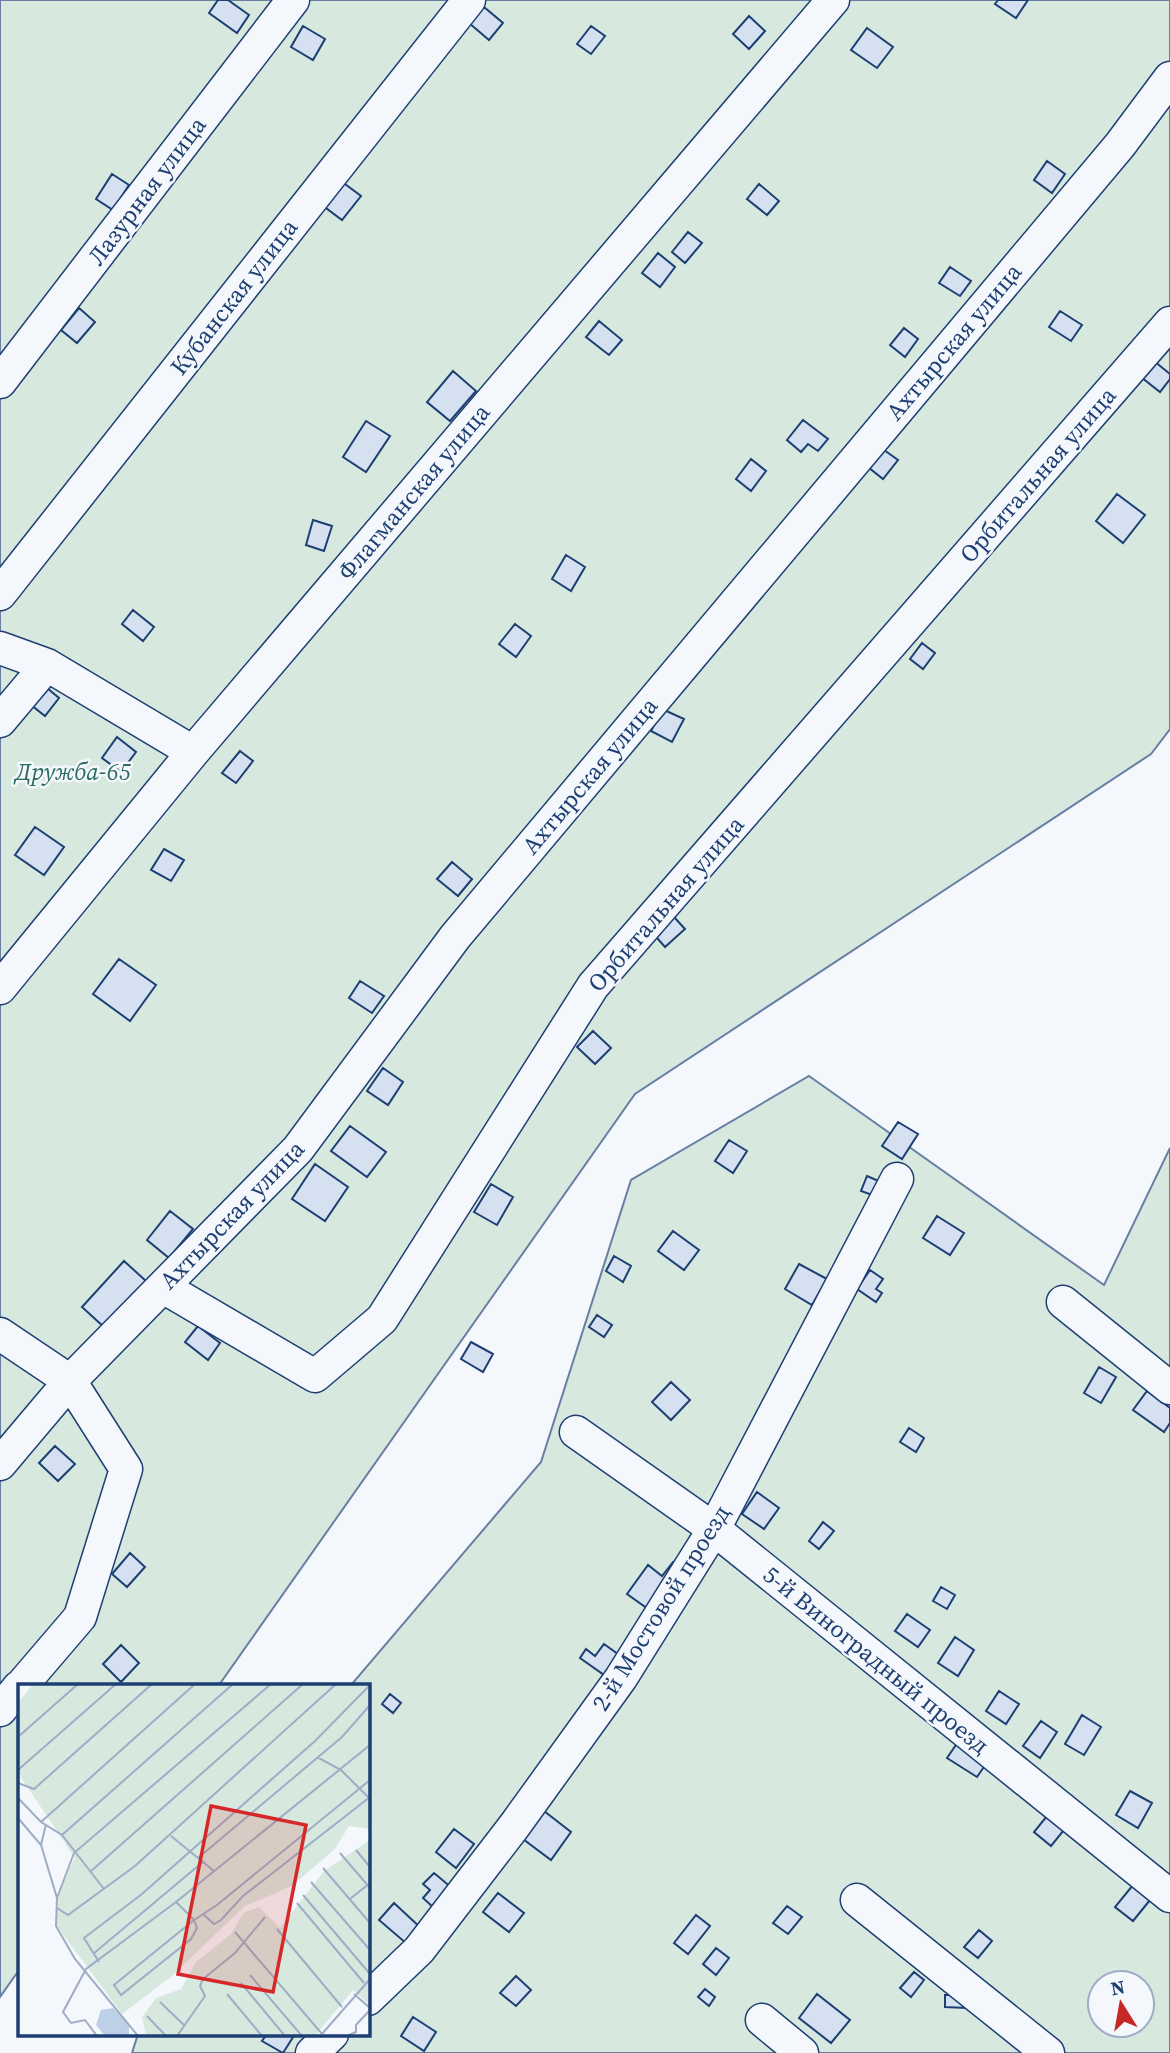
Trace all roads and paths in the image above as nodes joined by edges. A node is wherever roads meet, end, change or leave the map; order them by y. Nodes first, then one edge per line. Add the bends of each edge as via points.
1 (293, 0) edge
2 (469, 0) edge
3 (833, 0) edge
4 (1170, 78) edge
5 (1170, 323) edge
6 (0, 382) edge
7 (0, 594) edge
8 (0, 648) edge
9 (47, 665) junction
10 (0, 721) edge
11 (193, 752) junction
12 (0, 988) edge
13 (897, 1179) dead end
14 (163, 1287) junction
15 (1063, 1302) dead end
16 (0, 1334) edge
17 (70, 1381) junction
18 (1170, 1388) edge
19 (576, 1432) dead end
20 (0, 1464) edge
21 (713, 1529) junction
22 (22, 1684) edge
23 (18, 1688) edge
24 (0, 1710) edge
25 (1170, 1896) edge
26 (857, 1900) dead end
27 (369, 1999) edge
28 (762, 2021) dead end
29 (330, 2036) edge
30 (312, 2053) edge
31 (802, 2053) edge
32 (1048, 2053) edge

1 - 6 lane, Лазурная улица
2 - 7 lane, Кубанская улица
3 - 11 lane, Флагманская улица
4 - 14 lane, Ахтырская улица via 1119,145 455,937 298,1149
5 - 14 lane, Орбитальная улица via 593,986 382,1319 316,1376
8 - 9 lane
9 - 10 lane
9 - 11 lane
11 - 12 lane, Флагманская улица
13 - 21 lane, 2-й Мостовой проезд
14 - 17 lane, Ахтырская улица
15 - 18 lane
16 - 17 lane
17 - 20 lane, Ахтырская улица
17 - 22 lane via 125,1469 80,1617
19 - 21 lane, 5-й Виноградный проезд
21 - 25 lane, 5-й Виноградный проезд
21 - 27 lane, 2-й Мостовой проезд via 621,1678 515,1825 419,1950
23 - 24 lane
26 - 32 lane
28 - 31 lane
29 - 30 lane

